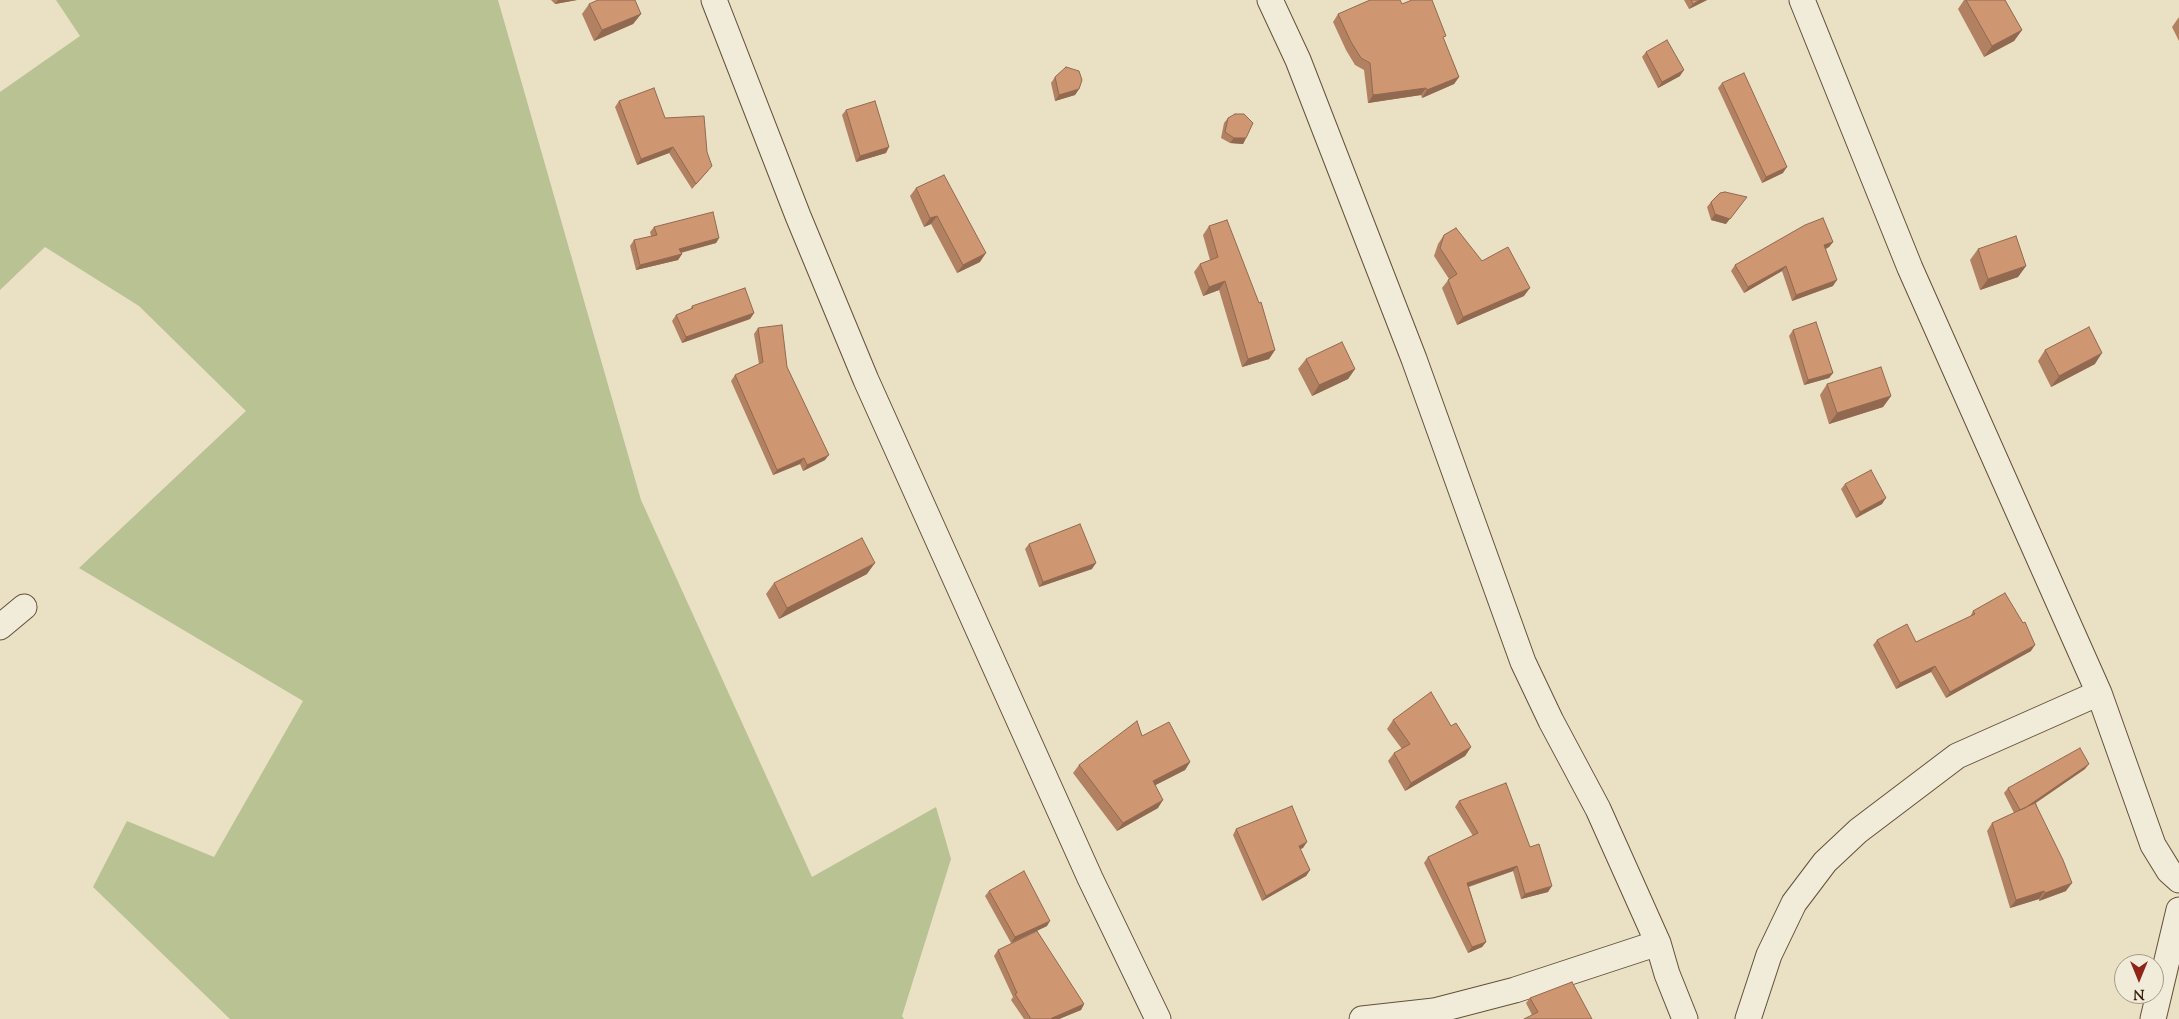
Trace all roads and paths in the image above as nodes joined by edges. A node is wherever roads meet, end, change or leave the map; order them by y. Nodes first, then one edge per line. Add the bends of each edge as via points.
1 (714, 0) edge
2 (1270, 0) edge
3 (1802, 0) edge
4 (24, 607) dead end
5 (0, 626) edge
6 (2098, 693) junction
7 (2179, 880) edge
8 (2179, 910) edge
9 (1658, 943) junction
10 (1158, 1019) edge
11 (1362, 1019) edge
12 (1686, 1019) edge
13 (1748, 1019) edge
14 (2153, 1019) edge

1 - 10 street via 866,380 1090,878
2 - 9 street via 1298,60 1414,359 1523,662 1598,809
3 - 6 street via 1910,268
4 - 5 street
6 - 7 street via 2153,846
6 - 13 street via 1957,756 1858,831 1824,862 1794,903 1769,955
8 - 14 street
9 - 11 street via 1515,990 1434,1011
9 - 12 street

